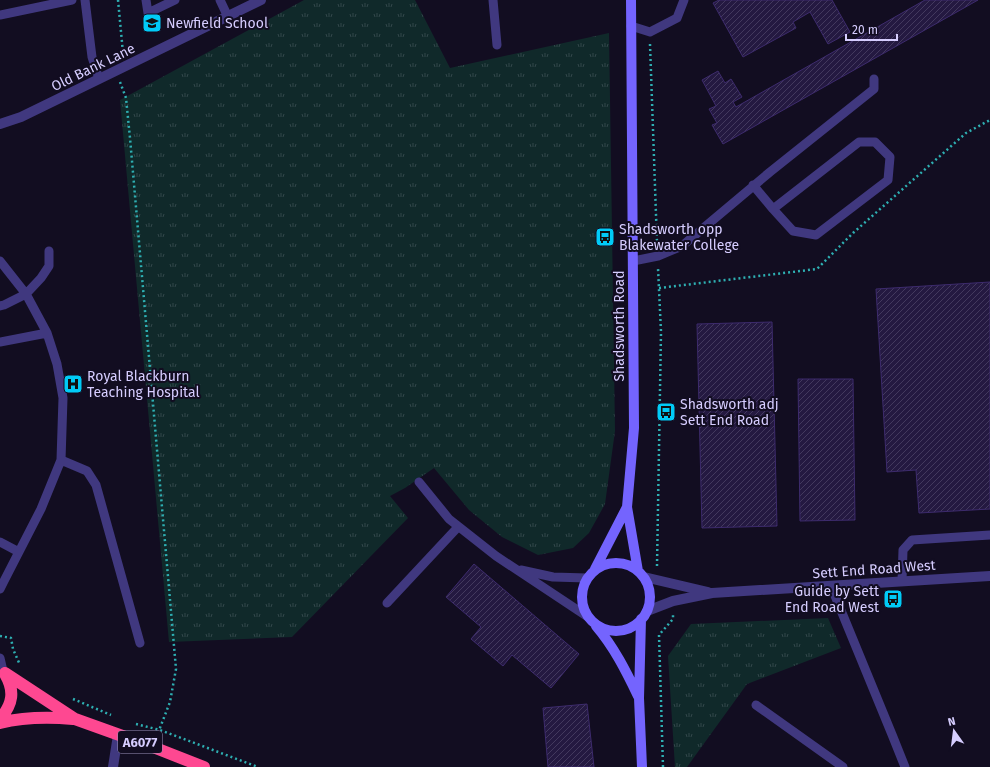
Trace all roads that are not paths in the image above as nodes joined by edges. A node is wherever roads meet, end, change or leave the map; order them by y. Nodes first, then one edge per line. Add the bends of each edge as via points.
1 (72, 0) edge
2 (84, 0) edge
3 (146, 0) edge
4 (175, 0) edge
5 (220, 0) edge
6 (261, 0) edge
7 (493, 0) edge
8 (631, 0) edge
9 (684, 0) edge
10 (0, 15) edge
11 (228, 17) junction
12 (631, 26) junction
13 (497, 45) dead end
14 (99, 79) junction
15 (874, 79) dead end
16 (0, 124) edge
17 (753, 185) junction
18 (773, 209) junction
19 (49, 251) dead end
20 (0, 261) edge
21 (633, 261) junction
22 (26, 294) junction
23 (0, 306) edge
24 (47, 333) junction
25 (0, 342) edge
26 (61, 460) junction
27 (419, 482) dead end
28 (626, 507) junction
29 (458, 527) junction
30 (990, 534) edge
31 (0, 542) edge
32 (19, 552) junction
33 (516, 569) junction
34 (595, 569) junction
35 (641, 574) junction
36 (990, 576) edge
37 (587, 578) junction
38 (902, 581) junction
39 (831, 586) junction
40 (0, 590) edge
41 (712, 593) junction
42 (387, 603) dead end
43 (644, 615) junction
44 (591, 620) junction
45 (140, 643) dead end
46 (0, 658) edge
47 (3, 671) edge
48 (639, 698) junction
49 (756, 705) dead end
50 (0, 719) edge
51 (74, 719) junction
52 (0, 723) edge
53 (118, 735) junction
54 (113, 767) edge
55 (204, 767) edge
56 (642, 767) edge
57 (843, 767) edge
58 (905, 767) edge

1 - 10 lane
2 - 14 lane via 92,57
3 - 4 lane via 148,13
5 - 11 lane
6 - 11 street, Old Bank Lane
7 - 13 lane
8 - 12 main road, Shadsworth Road
9 - 12 lane via 677,18 650,32
11 - 14 street, Old Bank Lane
12 - 21 main road, Shadsworth Road
14 - 16 street, Old Bank Lane via 21,117
15 - 17 lane via 874,89
17 - 18 lane
17 - 21 lane via 682,246 658,256
18 - 18 lane via 793,231 816,235 888,180 890,157 875,142 859,142
19 - 22 lane via 49,266
20 - 22 lane
21 - 28 main road, Shadsworth Road via 634,428
22 - 23 lane
22 - 24 lane
24 - 25 lane
24 - 26 lane via 63,398
26 - 32 lane
26 - 45 lane via 87,471 96,485
27 - 29 lane
28 - 34 main road, Shadsworth Road
28 - 35 main road, Shadsworth Road
29 - 33 lane
29 - 42 lane
30 - 38 lane via 912,540 904,550
31 - 32 lane
32 - 40 lane
33 - 37 lane via 553,577
33 - 44 lane
34 - 35 main road, Shadsworth Road via 617,562 628,565
34 - 37 main road, Shadsworth Road
35 - 41 street, Sett End Road West
35 - 43 main road, Shadsworth Road via 649,588 650,600
36 - 38 street, Sett End Road West
37 - 44 main road, Shadsworth Road via 582,598 583,608
38 - 39 street, Sett End Road West
39 - 41 street, Sett End Road West
39 - 58 lane
41 - 43 street, Sett End Road West via 673,601
43 - 44 main road via 633,626 623,630 602,628
43 - 48 main road, Shadsworth Road
44 - 48 main road, Shadsworth Road via 616,653
46 - 47 lane
47 - 50 highway via 10,682 12,692 11,703
47 - 51 highway, A6077
48 - 56 main road, Shadsworth Road
49 - 57 lane
51 - 52 highway, A6077 via 50,717
51 - 53 highway, A6077
53 - 54 street
53 - 55 highway, A6077

